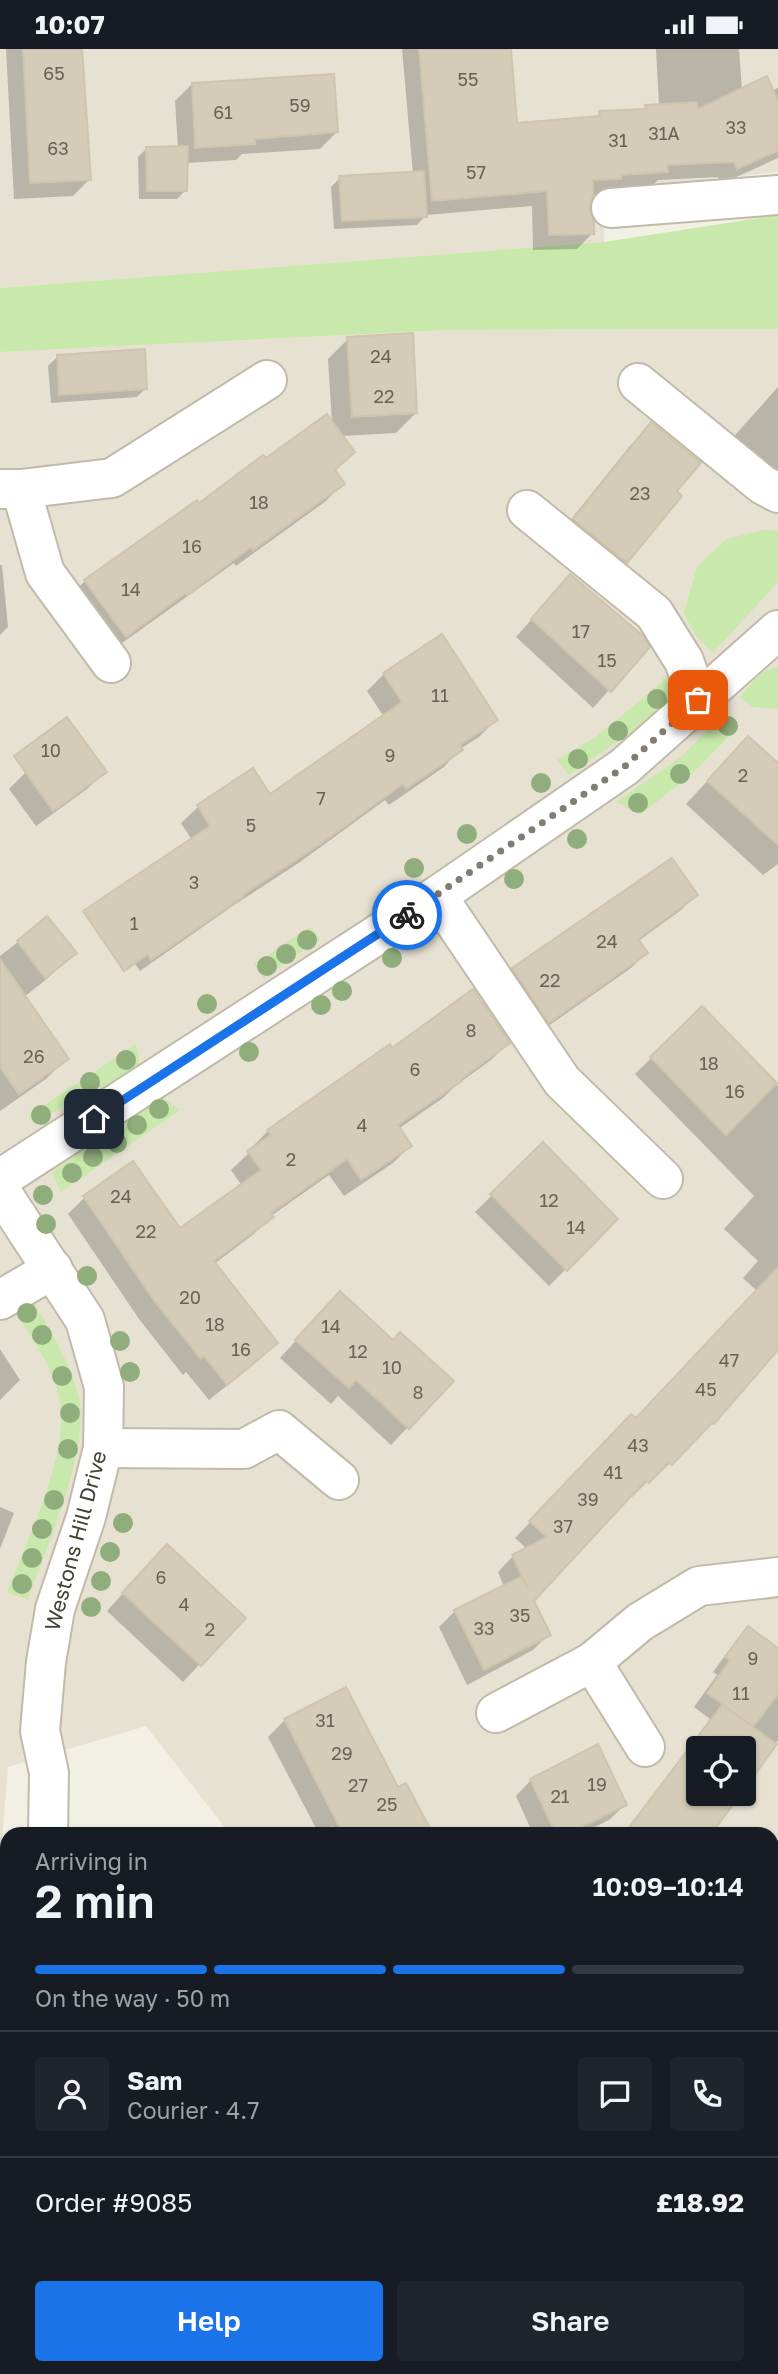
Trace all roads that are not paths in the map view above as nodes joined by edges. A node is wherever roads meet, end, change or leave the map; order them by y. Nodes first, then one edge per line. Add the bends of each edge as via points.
1 (778, 195) edge
2 (611, 208) dead end
3 (267, 380) dead end
4 (638, 383) dead end
5 (10, 489) edge
6 (778, 493) edge
7 (527, 510) dead end
8 (778, 630) edge
9 (111, 663) dead end
10 (698, 700) junction
11 (437, 896) junction
12 (0, 1179) edge
13 (663, 1179) dead end
14 (0, 1190) edge
15 (53, 1269) junction
16 (0, 1300) edge
17 (103, 1448) junction
18 (339, 1480) dead end
19 (778, 1577) edge
20 (592, 1662) junction
21 (496, 1713) dead end
22 (645, 1747) dead end
23 (48, 1827) edge

1 - 2 street
3 - 5 street via 112,478
4 - 6 street
5 - 9 street via 45,573
7 - 10 street via 654,613 684,660
8 - 10 street
10 - 11 street via 624,767
11 - 12 street
11 - 13 street via 562,1081
14 - 15 street, Westons Hill Drive
15 - 16 street
15 - 17 street, Westons Hill Drive via 85,1320 104,1387
17 - 18 street via 244,1449 279,1430
17 - 23 street, Westons Hill Drive via 55,1609 46,1662 40,1731 49,1773
19 - 20 street via 699,1586 640,1622
20 - 21 street
20 - 22 street

